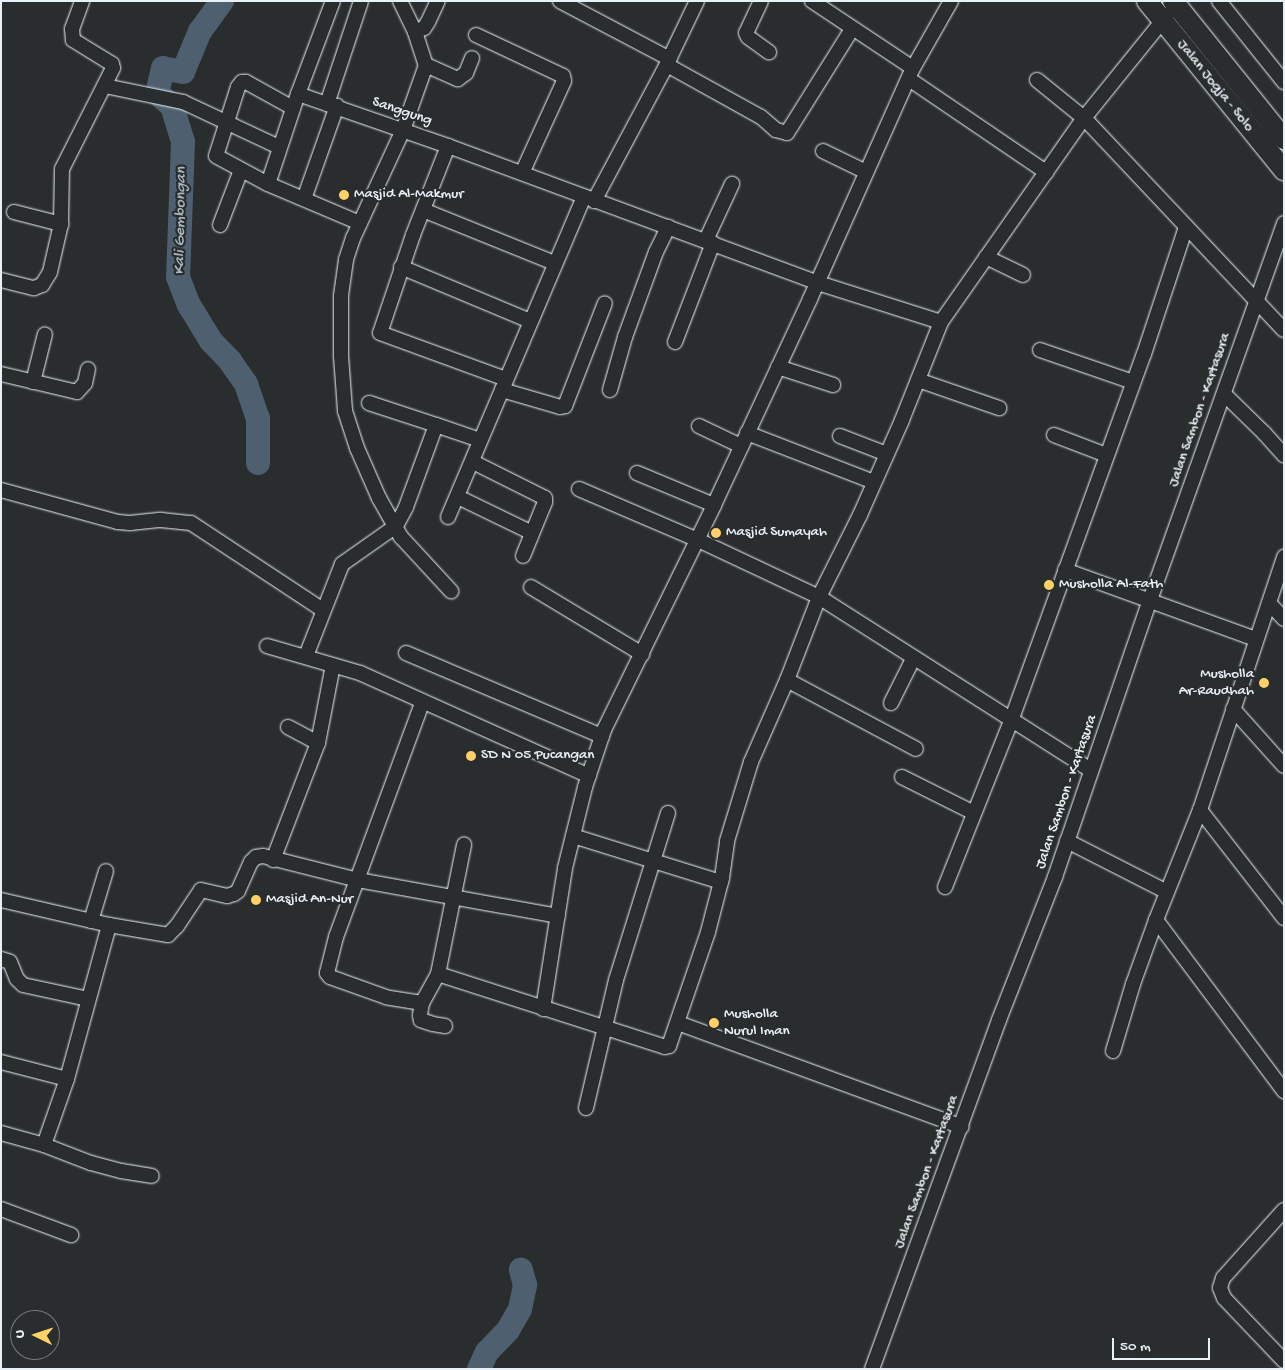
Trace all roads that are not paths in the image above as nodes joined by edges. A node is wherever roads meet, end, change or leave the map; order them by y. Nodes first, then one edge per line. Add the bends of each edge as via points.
1 (82, 1) edge
2 (333, 1) edge
3 (361, 1) edge
4 (400, 1) edge
5 (438, 1) edge
6 (560, 1) edge
7 (697, 1) edge
8 (761, 1) edge
9 (812, 1) edge
10 (951, 1) edge
11 (1148, 1) edge
12 (1220, 1) edge
13 (1178, 3) edge
14 (1162, 21) junction
15 (852, 29) junction
16 (415, 32) junction
17 (476, 35) dead end
18 (769, 52) dead end
19 (472, 58) dead end
20 (668, 62) junction
21 (426, 65) junction
22 (911, 74) junction
23 (1037, 80) dead end
24 (1284, 82) edge
25 (105, 86) junction
26 (298, 94) junction
27 (332, 105) junction
28 (293, 108) junction
29 (1084, 118) junction
30 (226, 123) junction
31 (1284, 123) edge
32 (403, 130) junction
33 (1284, 139) edge
34 (448, 146) junction
35 (279, 147) junction
36 (823, 151) dead end
37 (242, 170) junction
38 (1284, 170) edge
39 (866, 172) junction
40 (1046, 172) junction
41 (522, 173) junction
42 (268, 184) junction
43 (732, 184) dead end
44 (304, 199) junction
45 (589, 199) junction
46 (423, 210) junction
47 (14, 212) dead end
48 (360, 223) junction
49 (1284, 223) edge
50 (61, 224) junction
51 (220, 225) dead end
52 (668, 227) junction
53 (1186, 227) junction
54 (710, 241) junction
55 (986, 256) junction
56 (554, 263) junction
57 (401, 267) junction
58 (1023, 275) dead end
59 (1, 280) edge
60 (818, 283) junction
61 (1255, 301) junction
62 (605, 303) dead end
63 (530, 321) junction
64 (942, 322) junction
65 (1284, 330) edge
66 (45, 334) dead end
67 (674, 342) dead end
68 (1040, 350) dead end
69 (778, 367) junction
70 (88, 369) dead end
71 (1, 374) edge
72 (918, 380) junction
73 (33, 382) junction
74 (1133, 382) junction
75 (504, 384) junction
76 (833, 385) dead end
77 (610, 390) dead end
78 (1224, 394) junction
79 (369, 402) dead end
80 (1000, 408) dead end
81 (436, 425) junction
82 (699, 426) dead end
83 (748, 434) junction
84 (840, 436) dead end
85 (1054, 436) dead end
86 (480, 440) junction
87 (741, 446) junction
88 (886, 454) junction
89 (1106, 455) junction
90 (1284, 455) edge
91 (473, 462) junction
92 (637, 473) dead end
93 (874, 482) junction
94 (579, 489) dead end
95 (1, 490) edge
96 (458, 497) junction
97 (714, 505) junction
98 (448, 517) dead end
99 (396, 526) junction
100 (532, 532) junction
101 (698, 540) junction
102 (523, 556) dead end
103 (1284, 557) edge
104 (1065, 570) junction
105 (532, 587) dead end
106 (451, 591) dead end
107 (819, 597) junction
108 (1150, 600) junction
109 (1269, 603) junction
110 (323, 610) junction
111 (1284, 619) edge
112 (1256, 639) junction
113 (266, 646) dead end
114 (406, 653) dead end
115 (642, 654) junction
116 (306, 656) junction
117 (913, 659) junction
118 (334, 665) junction
119 (787, 680) junction
120 (422, 703) junction
121 (891, 703) dead end
122 (1233, 709) junction
123 (1011, 721) junction
124 (288, 727) dead end
125 (604, 729) junction
126 (318, 743) junction
127 (916, 749) dead end
128 (1284, 766) edge
129 (1091, 770) junction
130 (589, 776) junction
131 (902, 777) dead end
132 (1200, 810) junction
133 (668, 813) dead end
134 (974, 813) junction
135 (573, 836) junction
136 (1067, 841) junction
137 (464, 845) dead end
138 (272, 860) junction
139 (654, 863) junction
140 (106, 870) dead end
141 (358, 880) junction
142 (721, 882) junction
143 (945, 887) dead end
144 (1167, 892) junction
145 (453, 898) junction
146 (1, 900) edge
147 (558, 916) junction
148 (1284, 918) edge
149 (1156, 920) junction
150 (91, 921) junction
151 (109, 925) junction
152 (1, 959) edge
153 (438, 974) junction
154 (88, 999) junction
155 (422, 1003) junction
156 (543, 1009) junction
157 (678, 1023) junction
158 (445, 1026) dead end
159 (604, 1028) junction
160 (1113, 1050) dead end
161 (1, 1062) edge
162 (68, 1079) junction
163 (1284, 1091) edge
164 (586, 1108) dead end
165 (962, 1127) junction
166 (1, 1133) edge
167 (44, 1145) junction
168 (152, 1176) dead end
169 (1, 1209) edge
170 (1284, 1210) edge
171 (71, 1235) dead end
172 (1284, 1361) edge
173 (872, 1369) edge

1 - 25 street via 72,36 113,65
2 - 26 street
3 - 27 street
4 - 16 street
5 - 16 street via 424,28
6 - 20 street
7 - 20 street
8 - 18 street via 746,33
9 - 15 street
10 - 22 street
11 - 14 highway, Jalan Jogja - Solo
12 - 24 street
13 - 14 street
13 - 31 street
13 - 33 highway, Jalan Jogja - Solo
14 - 29 street
14 - 38 highway, Jalan Jogja - Solo
15 - 20 street via 787,133 776,130 761,117
15 - 22 street
16 - 21 street
17 - 41 street via 564,76
19 - 21 street via 466,73 458,79
20 - 45 street
21 - 32 street
22 - 39 street
22 - 40 street
23 - 29 street
25 - 30 street via 183,102
25 - 50 street via 62,169
26 - 27 street, Sanggung
26 - 28 street
27 - 32 street, Sanggung
27 - 44 street
28 - 30 street via 242,82
28 - 35 street
29 - 40 street
29 - 53 street
30 - 35 street
30 - 37 street via 216,156
32 - 34 street, Sanggung
32 - 48 street
34 - 41 street, Sanggung
34 - 46 street
35 - 42 street
36 - 39 street
37 - 42 street
37 - 51 street
39 - 60 street
40 - 55 street
41 - 45 street, Sanggung
42 - 44 street
43 - 54 street
44 - 48 street
45 - 52 street, Sanggung
45 - 56 street
46 - 56 street
46 - 57 street
47 - 50 street
48 - 99 street via 346,260 341,298 345,411 364,465
49 - 61 street, Jalan Sambon - Kartasura
50 - 59 street via 50,272 42,285 34,288
52 - 54 street, Sanggung
52 - 77 street via 625,337
53 - 61 street
53 - 74 street
54 - 60 street, Sanggung
54 - 67 street
55 - 58 street
55 - 64 street
56 - 63 street
57 - 63 street
57 - 75 street via 380,333
60 - 64 street, Sanggung
60 - 69 street
61 - 65 street
61 - 78 street, Jalan Sambon - Kartasura
62 - 75 street via 565,406 560,407
63 - 75 street
64 - 72 street
66 - 73 street
68 - 74 street
69 - 76 street
69 - 83 street
70 - 73 street via 85,383 77,392
71 - 73 street
72 - 80 street
72 - 88 street
74 - 89 street
75 - 86 street
78 - 90 street
78 - 108 street, Jalan Sambon - Kartasura
79 - 81 street
81 - 86 street
81 - 99 street
82 - 87 street
83 - 87 street
83 - 93 street
84 - 88 street
85 - 89 street
86 - 91 street
87 - 97 street
88 - 93 street
89 - 104 street
91 - 96 street
91 - 100 street via 544,497 545,502
92 - 97 street
93 - 107 street
94 - 101 street
95 - 110 street via 118,522 161,520 191,523
96 - 98 street
96 - 100 street
97 - 101 street
99 - 106 street via 414,552
99 - 110 street via 342,564
100 - 102 street
101 - 107 street
101 - 115 street
103 - 109 street
104 - 108 street
104 - 123 street
105 - 115 street
107 - 117 street
107 - 119 street
108 - 112 street
108 - 129 street, Jalan Sambon - Kartasura
109 - 111 street
109 - 112 street
110 - 116 street
112 - 122 street
113 - 116 street
114 - 125 street
115 - 125 street
116 - 118 street
117 - 121 street
117 - 123 street
118 - 120 street via 360,673
118 - 126 street
119 - 127 street
119 - 142 street via 743,785 727,841
120 - 130 street
120 - 141 street
122 - 128 street
122 - 132 street
123 - 129 street
123 - 134 street
124 - 126 street
125 - 130 street
126 - 138 street
129 - 136 street, Jalan Sambon - Kartasura
130 - 135 street
131 - 134 street
132 - 144 street
132 - 148 street
133 - 139 street
134 - 143 street
135 - 139 street
135 - 147 street
136 - 144 street
136 - 165 street, Jalan Sambon - Kartasura
137 - 145 street
138 - 141 street
138 - 151 street via 263,856 253,859 234,894 199,892 168,936
139 - 142 street
139 - 159 street
140 - 150 street
141 - 145 street
141 - 155 street via 336,937 327,973 330,977 386,997
142 - 157 street
144 - 149 street
145 - 147 street
145 - 153 street
146 - 150 street
147 - 156 street
149 - 160 street
149 - 163 street
150 - 151 street
151 - 154 street
152 - 154 street via 10,962 23,985
153 - 155 street
153 - 156 street
154 - 162 street
155 - 158 street via 422,1020
156 - 159 street
157 - 159 street via 671,1043 665,1047
157 - 165 street
159 - 164 street
161 - 162 street
162 - 167 street
165 - 173 street, Jalan Sambon - Kartasura
166 - 167 street
167 - 168 street via 91,1163
169 - 171 street
170 - 172 street via 1223,1278 1220,1288 1224,1298

